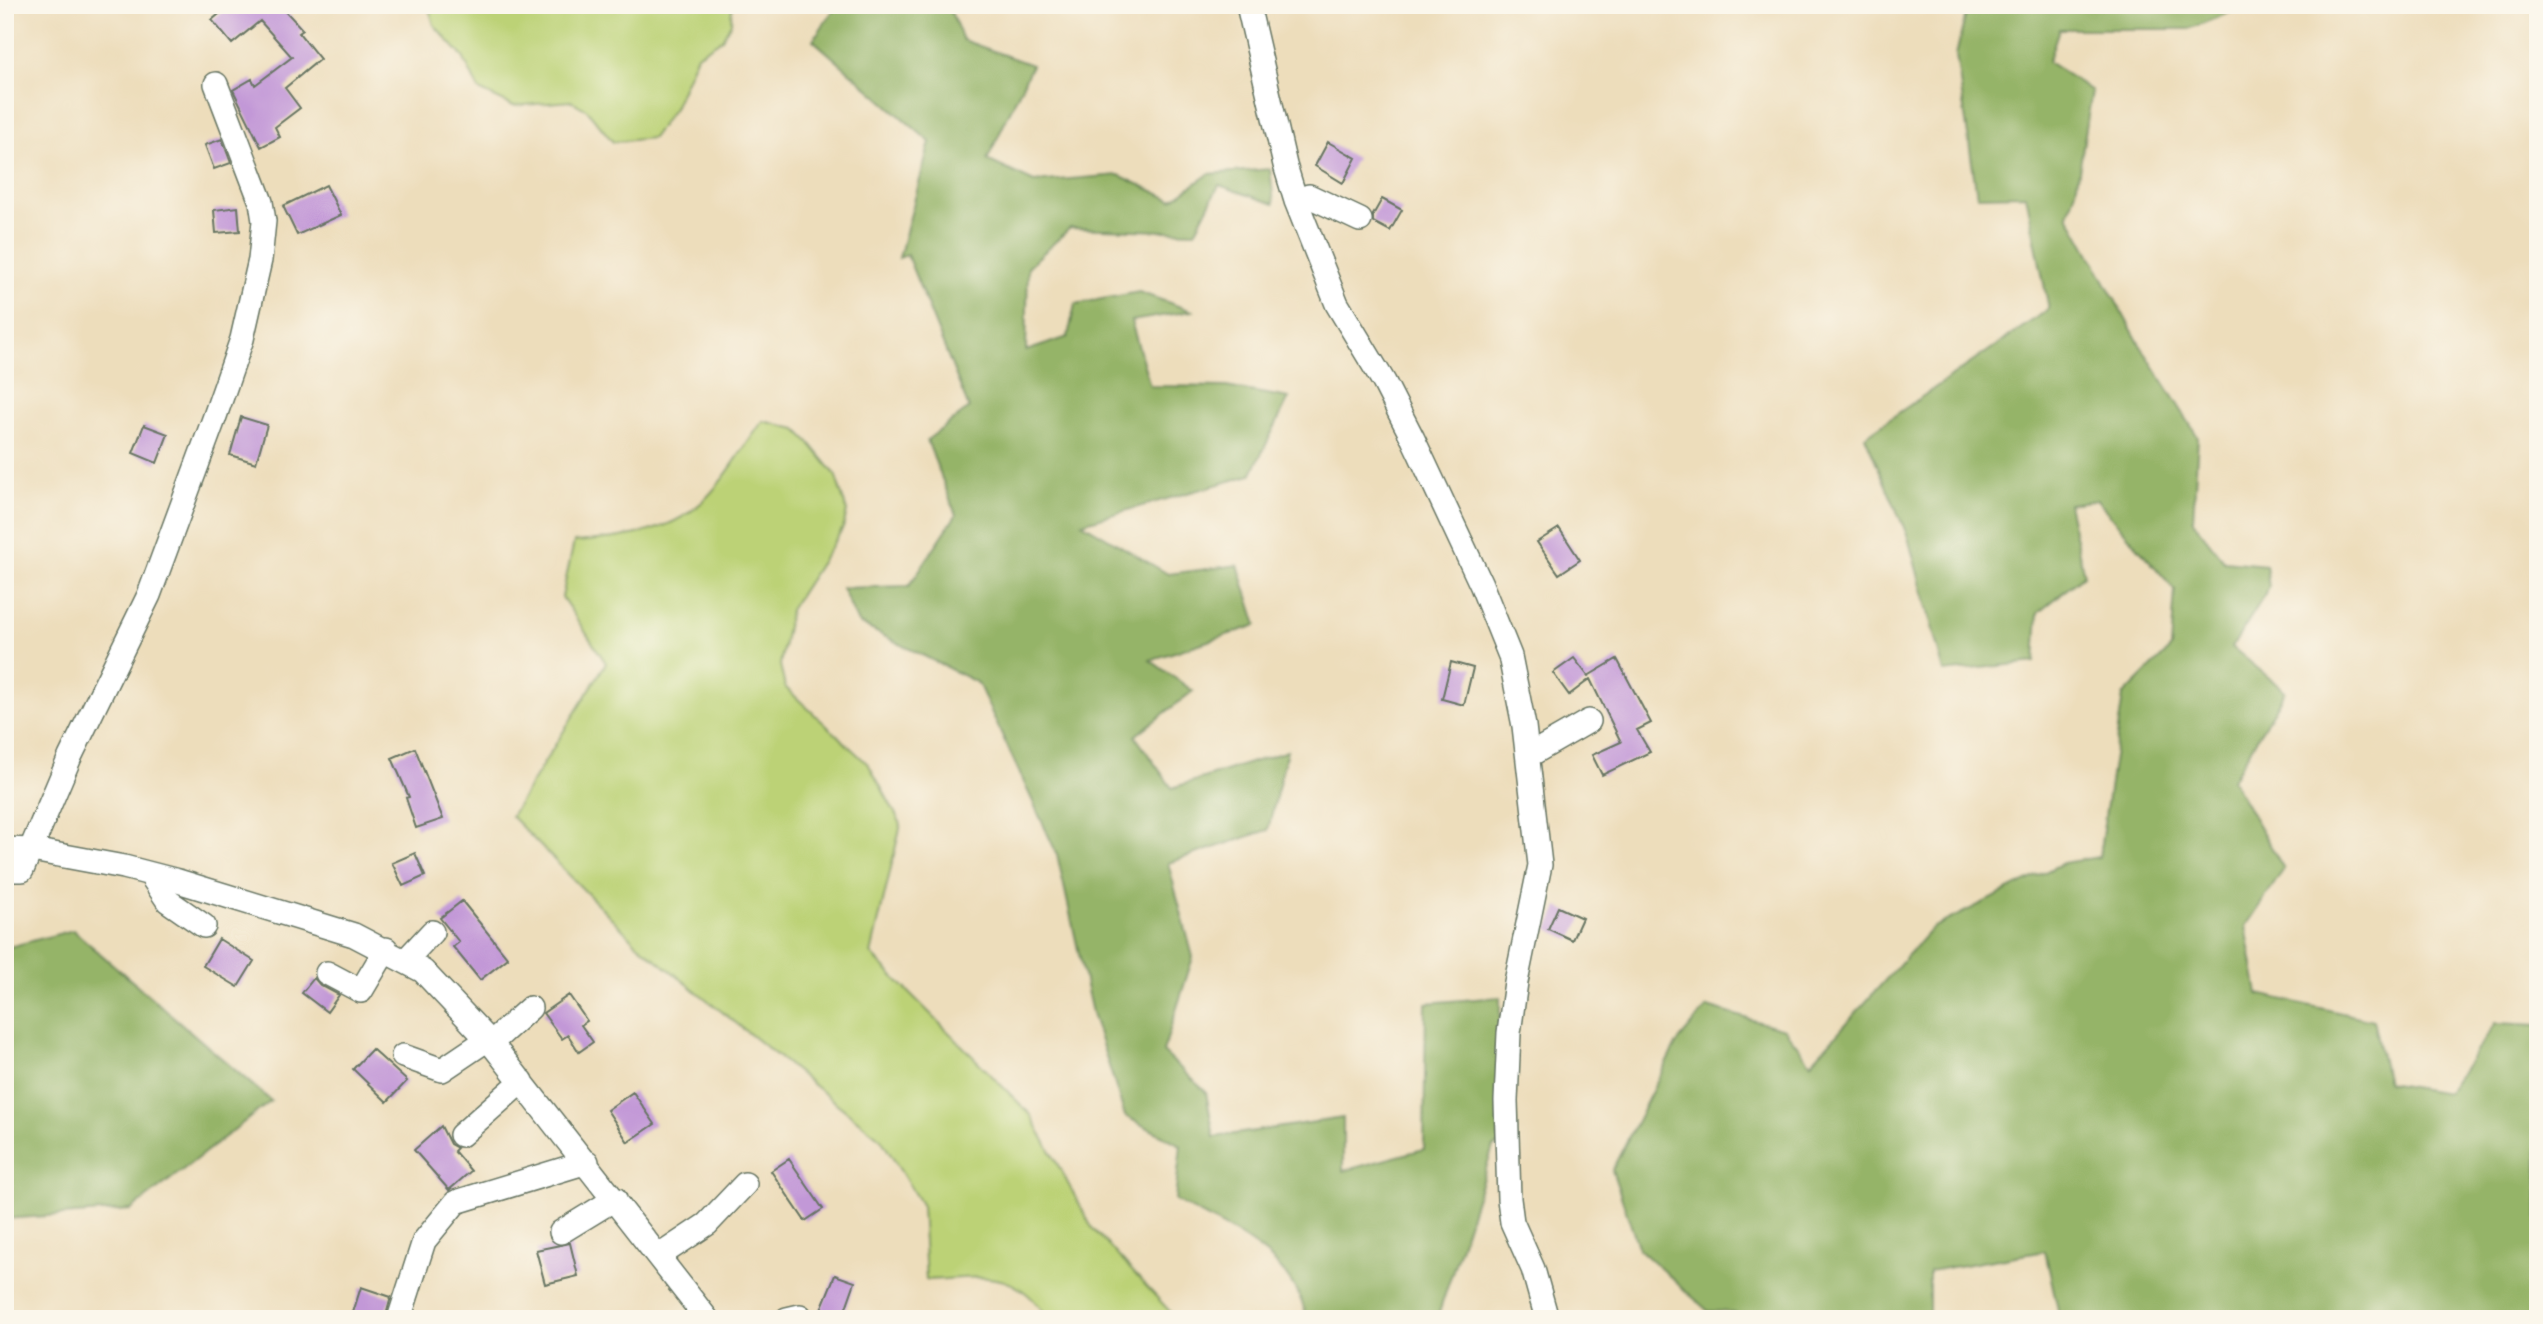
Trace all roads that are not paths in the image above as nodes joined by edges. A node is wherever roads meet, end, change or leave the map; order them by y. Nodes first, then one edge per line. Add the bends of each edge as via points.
1 (1248, 5) edge
2 (216, 83) dead end
3 (1296, 201) junction
4 (1360, 220) dead end
5 (1589, 721) dead end
6 (1528, 757) junction
7 (5, 849) edge
8 (32, 850) junction
9 (5, 870) edge
10 (150, 874) junction
11 (204, 926) dead end
12 (432, 932) dead end
13 (396, 955) junction
14 (327, 974) dead end
15 (530, 1008) dead end
16 (490, 1041) junction
17 (403, 1055) dead end
18 (522, 1081) junction
19 (461, 1135) dead end
20 (587, 1162) junction
21 (745, 1184) dead end
22 (615, 1199) junction
23 (561, 1232) dead end
24 (659, 1256) junction
25 (701, 1317) edge
26 (399, 1319) edge
27 (1547, 1319) edge

1 - 3 street
2 - 8 street via 257,190 264,221 242,339 149,595 70,757
3 - 4 street via 1309,196
3 - 6 street via 1337,304 1384,382 1481,584 1510,656
5 - 6 street
6 - 27 street via 1540,864 1509,1033 1507,1154 1512,1222 1533,1269
7 - 8 street
8 - 9 street via 22,870
8 - 10 street
10 - 11 street via 168,901
10 - 13 street via 354,935
12 - 13 street
13 - 14 street via 360,991
13 - 16 street via 424,971
15 - 16 street
16 - 17 street via 442,1070
16 - 18 street
18 - 19 street
18 - 20 street
20 - 22 street
20 - 26 street via 456,1202 424,1241
21 - 24 street via 707,1224
22 - 23 street
22 - 24 street
24 - 25 street

